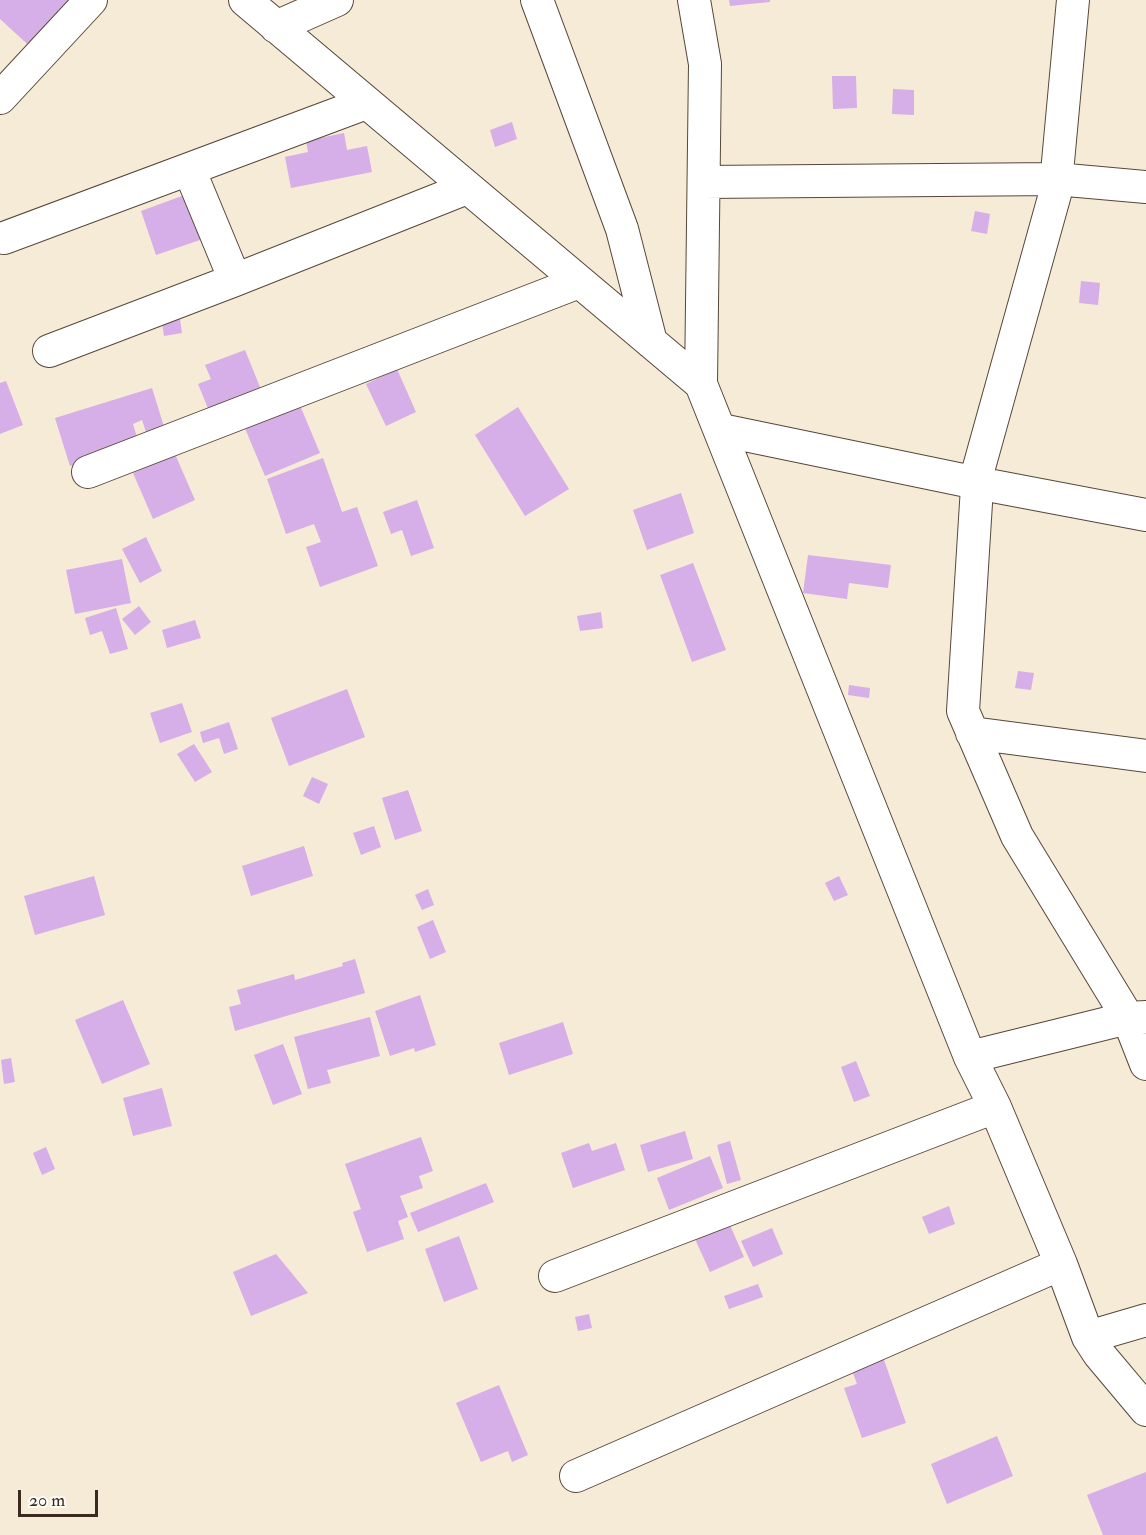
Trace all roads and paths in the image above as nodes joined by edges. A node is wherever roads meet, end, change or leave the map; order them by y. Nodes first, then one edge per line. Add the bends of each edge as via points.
1 (91, 0) edge
2 (245, 0) edge
3 (337, 0) edge
4 (537, 0) edge
5 (694, 0) edge
6 (1073, 0) edge
7 (276, 27) junction
8 (0, 98) edge
9 (366, 103) junction
10 (189, 169) junction
11 (1056, 179) junction
12 (704, 182) junction
13 (1146, 187) edge
14 (467, 188) junction
15 (4, 238) dead end
16 (235, 280) junction
17 (579, 282) junction
18 (651, 342) junction
19 (49, 351) dead end
20 (701, 384) junction
21 (721, 430) junction
22 (88, 471) dead end
23 (977, 483) junction
24 (1146, 515) edge
25 (972, 733) junction
26 (1146, 756) edge
27 (1137, 1017) edge
28 (970, 1057) junction
29 (1146, 1064) edge
30 (995, 1107) junction
31 (1061, 1264) junction
32 (555, 1276) dead end
33 (1146, 1320) edge
34 (1088, 1337) junction
35 (1146, 1410) edge
36 (576, 1476) dead end

1 - 8 street
2 - 7 street
3 - 7 street
4 - 18 street via 622,229
5 - 12 street via 705,64
6 - 11 street
7 - 9 street
9 - 10 street
9 - 14 street
10 - 15 street
10 - 16 street
11 - 12 street
11 - 13 street
11 - 23 street
12 - 20 street
14 - 16 street
14 - 17 street
16 - 19 street
17 - 18 street
17 - 22 street
18 - 20 street
20 - 21 street
21 - 23 street
21 - 28 street
23 - 24 street
23 - 25 street via 963,711
25 - 26 street
25 - 27 street via 1017,836
27 - 28 street
27 - 29 street
28 - 30 street
30 - 31 street
30 - 32 street
31 - 34 street
31 - 36 street
33 - 34 street
34 - 35 street

